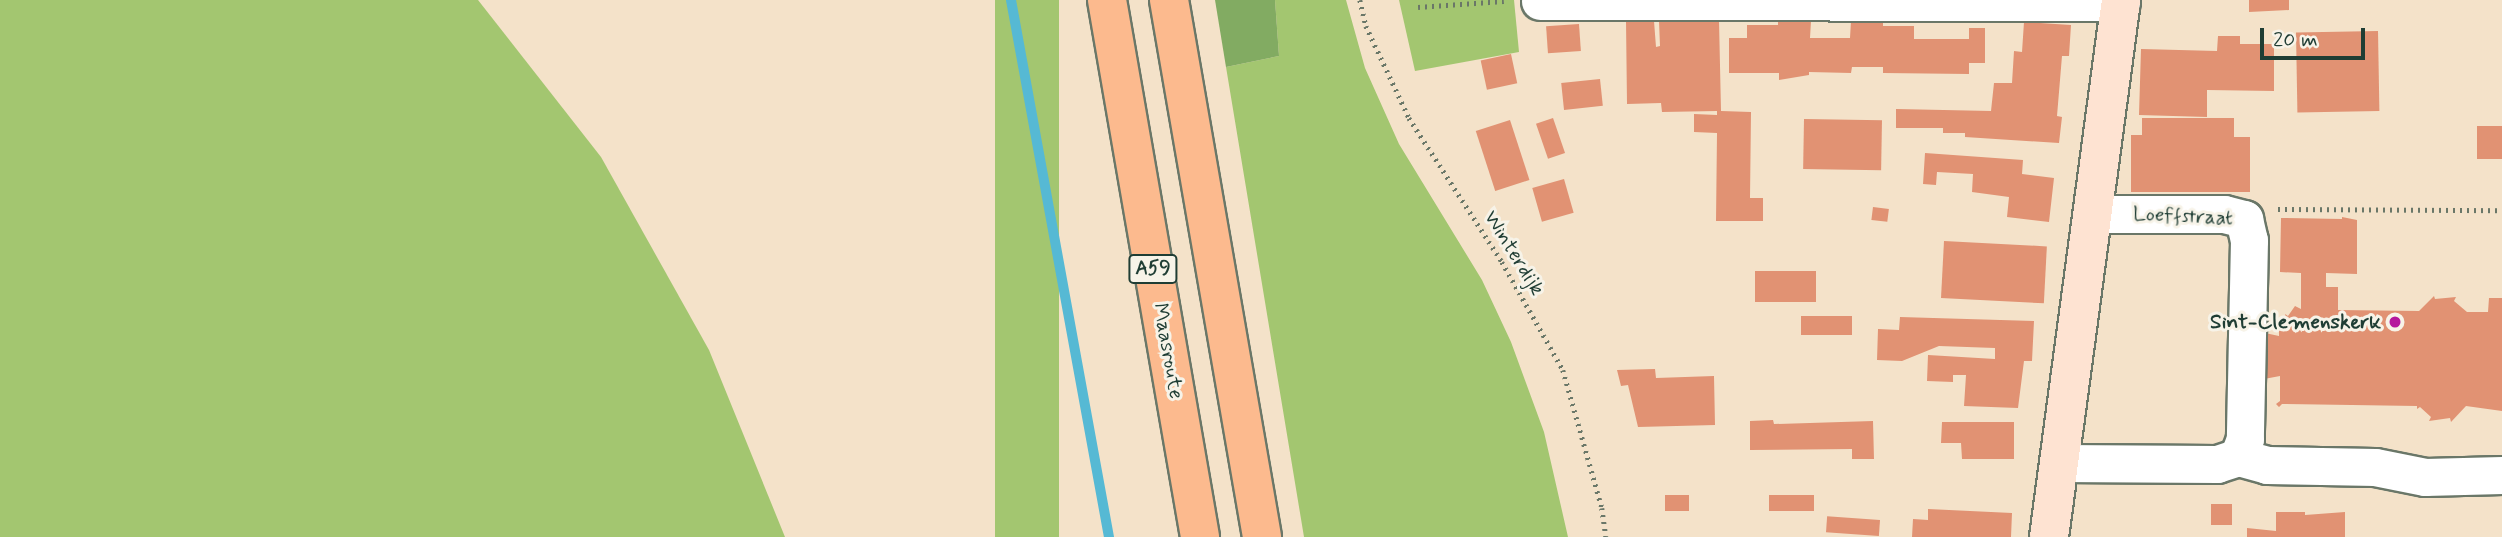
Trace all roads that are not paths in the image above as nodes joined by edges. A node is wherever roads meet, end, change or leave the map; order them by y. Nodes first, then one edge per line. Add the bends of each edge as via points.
1 (1107, 0) edge
2 (1169, 0) edge
3 (1540, 1) edge
4 (2121, 1) edge
5 (2092, 214) junction
6 (2238, 457) junction
7 (2059, 463) junction
8 (2502, 475) edge
9 (1200, 537) edge
10 (1262, 537) edge
11 (2049, 537) edge

1 - 9 highway, Maasroute / A59
2 - 10 highway
3 - 4 street
4 - 5 main road
5 - 6 street, Loeffstraat via 2224,214 2244,219 2249,240 2245,439
5 - 7 main road
6 - 7 street via 2217,464
6 - 8 street via 2266,465 2375,467 2425,477
7 - 11 main road

